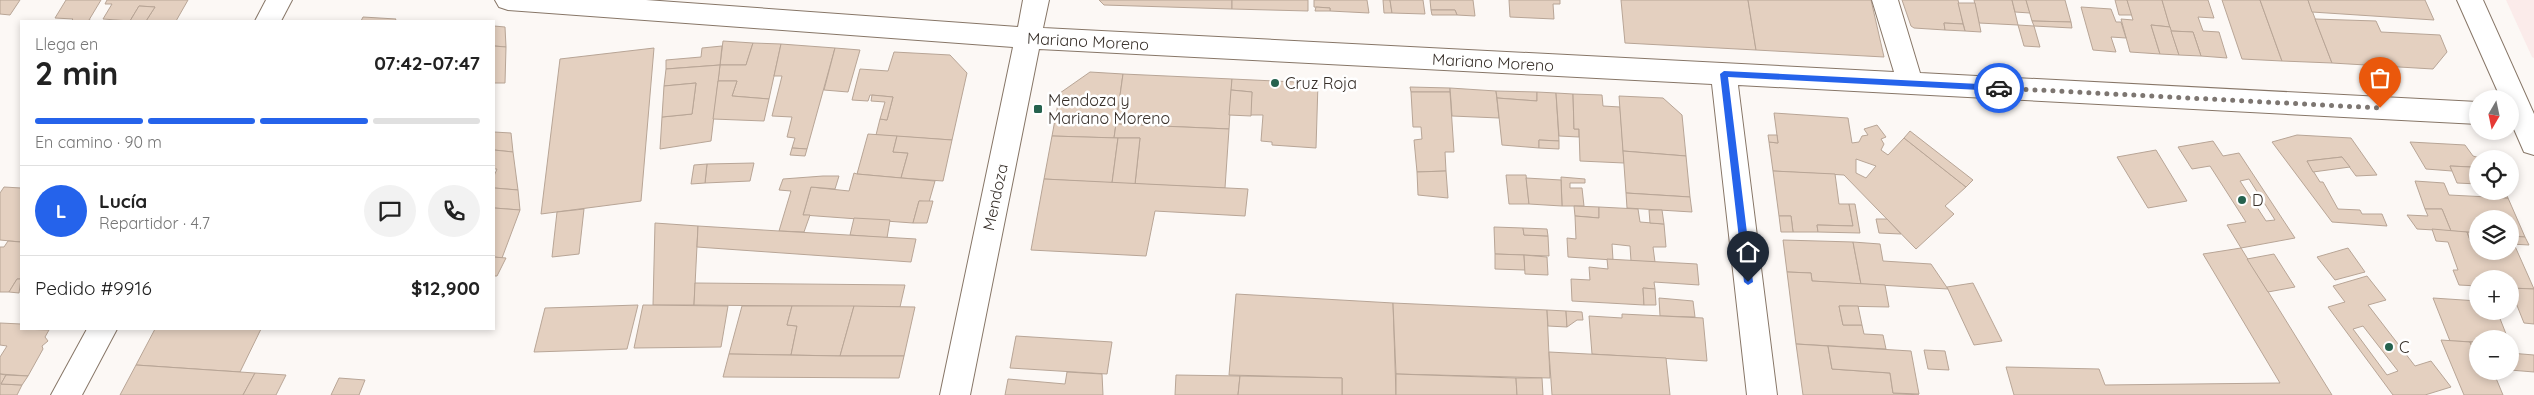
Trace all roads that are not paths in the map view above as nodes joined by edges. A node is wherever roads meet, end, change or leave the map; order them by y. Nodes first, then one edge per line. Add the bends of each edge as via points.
1 (279, 0) edge
2 (508, 0) edge
3 (1036, 0) edge
4 (1885, 0) edge
5 (2470, 0) edge
6 (269, 20) edge
7 (1028, 38) junction
8 (1724, 74) junction
9 (1910, 84) junction
10 (2469, 113) edge
11 (2522, 115) edge
12 (2534, 144) edge
13 (101, 330) edge
14 (66, 395) edge
15 (955, 395) edge
16 (1762, 395) edge

1 - 6 street
2 - 7 street, Mariano Moreno
3 - 7 street, Mendoza
4 - 9 street
5 - 11 street
7 - 8 street, Mariano Moreno
7 - 15 street, Mendoza
8 - 9 street, Mariano Moreno
8 - 16 street
9 - 10 street, Mariano Moreno
11 - 12 street
13 - 14 street

